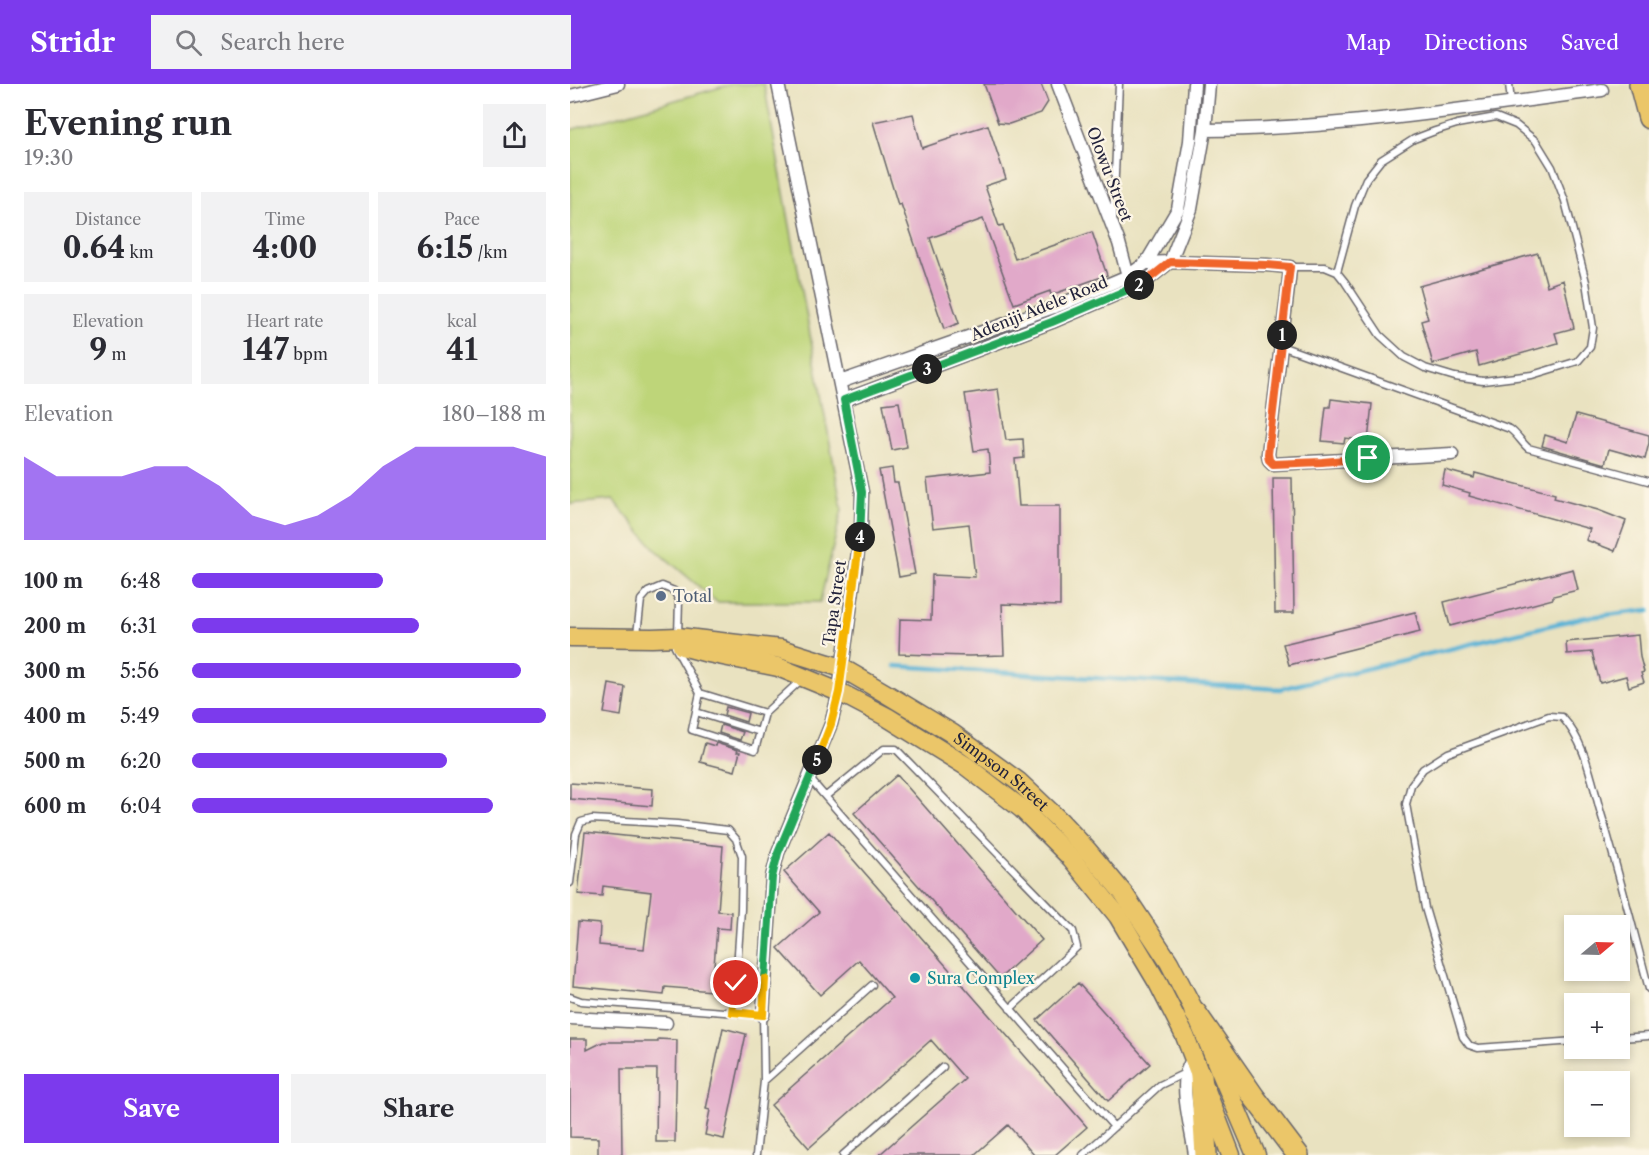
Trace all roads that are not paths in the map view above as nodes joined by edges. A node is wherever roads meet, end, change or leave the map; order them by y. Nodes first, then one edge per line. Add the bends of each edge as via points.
1 (618, 84) edge
2 (778, 84) edge
3 (1058, 84) edge
4 (1119, 84) edge
5 (1194, 84) edge
6 (1209, 84) edge
7 (1509, 84) edge
8 (1640, 84) edge
9 (1602, 90) dead end
10 (570, 96) edge
11 (1511, 102) junction
12 (1649, 118) edge
13 (1205, 130) junction
14 (1112, 228) junction
15 (1170, 262) junction
16 (1146, 263) junction
17 (1290, 267) junction
18 (1337, 272) junction
19 (1128, 276) junction
20 (1281, 346) junction
21 (840, 382) junction
22 (844, 400) junction
23 (1452, 454) dead end
24 (1648, 481) edge
25 (570, 637) edge
26 (644, 638) junction
27 (676, 640) junction
28 (842, 668) junction
29 (804, 677) junction
30 (839, 692) junction
31 (700, 693) junction
32 (696, 712) junction
33 (765, 713) junction
34 (760, 732) junction
35 (809, 778) junction
36 (826, 796) junction
37 (570, 883) edge
38 (872, 985) dead end
39 (1649, 989) edge
40 (570, 997) edge
41 (1010, 1009) junction
42 (732, 1012) junction
43 (1195, 1012) junction
44 (763, 1015) junction
45 (570, 1018) edge
46 (666, 1023) dead end
47 (1649, 1036) edge
48 (1630, 1037) edge
49 (1564, 1042) edge
50 (943, 1067) dead end
51 (1193, 1069) junction
52 (764, 1081) junction
53 (1114, 1128) junction
54 (756, 1155) edge
55 (843, 1155) edge
56 (1083, 1155) edge
57 (1195, 1155) edge
58 (1206, 1155) edge
59 (1231, 1155) edge
60 (1256, 1155) edge
61 (1298, 1155) edge

1 - 10 street
2 - 21 street, Tapa Street
3 - 14 street, Olowu Street
4 - 14 lane
5 - 16 street, Adeniji Adele Road via 1190,141 1178,209
6 - 13 street, Adeniji Adele Road
7 - 11 lane
8 - 12 highway
9 - 11 street
11 - 13 street via 1337,124
13 - 15 street, Adeniji Adele Road via 1191,209
14 - 19 street, Olowu Street
15 - 16 street
15 - 17 street
15 - 22 street, Adeniji Adele Road via 1135,287
16 - 19 street, Adeniji Adele Road
17 - 18 lane via 1325,267
17 - 20 street
18 - 18 lane via 1380,335 1404,357 1455,377 1483,381 1532,375 1578,361 1590,347 1593,328 1586,282 1552,167 1536,141 1516,125 1496,117 1435,131 1381,160 1366,179 1355,206
19 - 21 street, Adeniji Adele Road via 1062,304
20 - 23 street via 1268,454 1273,464
20 - 24 lane via 1510,429 1528,448
21 - 22 street, Tapa Street
22 - 28 street, Tapa Street via 862,492 861,530
25 - 26 main road
26 - 27 main road
26 - 27 lane via 641,600 662,586 674,591 679,600
27 - 28 main road, Simpson Street via 781,649
27 - 29 main road via 708,653 778,667
27 - 31 lane
28 - 30 street, Tapa Street
28 - 43 main road, Simpson Street via 953,735 1019,782 1059,820 1124,894 1169,962
29 - 30 main road
29 - 33 lane
30 - 35 street, Tapa Street
30 - 51 main road via 966,766 1022,809 1071,858 1123,926 1158,983 1185,1036
31 - 32 lane
31 - 33 lane
32 - 34 lane
32 - 34 lane via 692,730 755,750
33 - 34 lane
35 - 36 lane
35 - 44 street, Tapa Street via 772,877
36 - 41 lane
36 - 41 lane via 884,750 896,749 1073,931 1077,947
37 - 42 lane via 581,822 592,819 728,830 742,856
38 - 52 lane
39 - 49 lane via 1618,869 1573,729 1562,717 1550,716 1448,753 1423,769 1411,785 1406,804 1425,908 1463,1036 1469,1045 1478,1047
40 - 42 lane
41 - 53 lane
42 - 44 lane
43 - 60 main road, Simpson Street
43 - 61 highway
44 - 52 lane
45 - 46 street
47 - 48 lane
50 - 55 lane
51 - 53 lane via 1160,1085
51 - 57 street via 1185,1089
51 - 58 highway
51 - 59 main road
52 - 54 lane
53 - 56 lane

